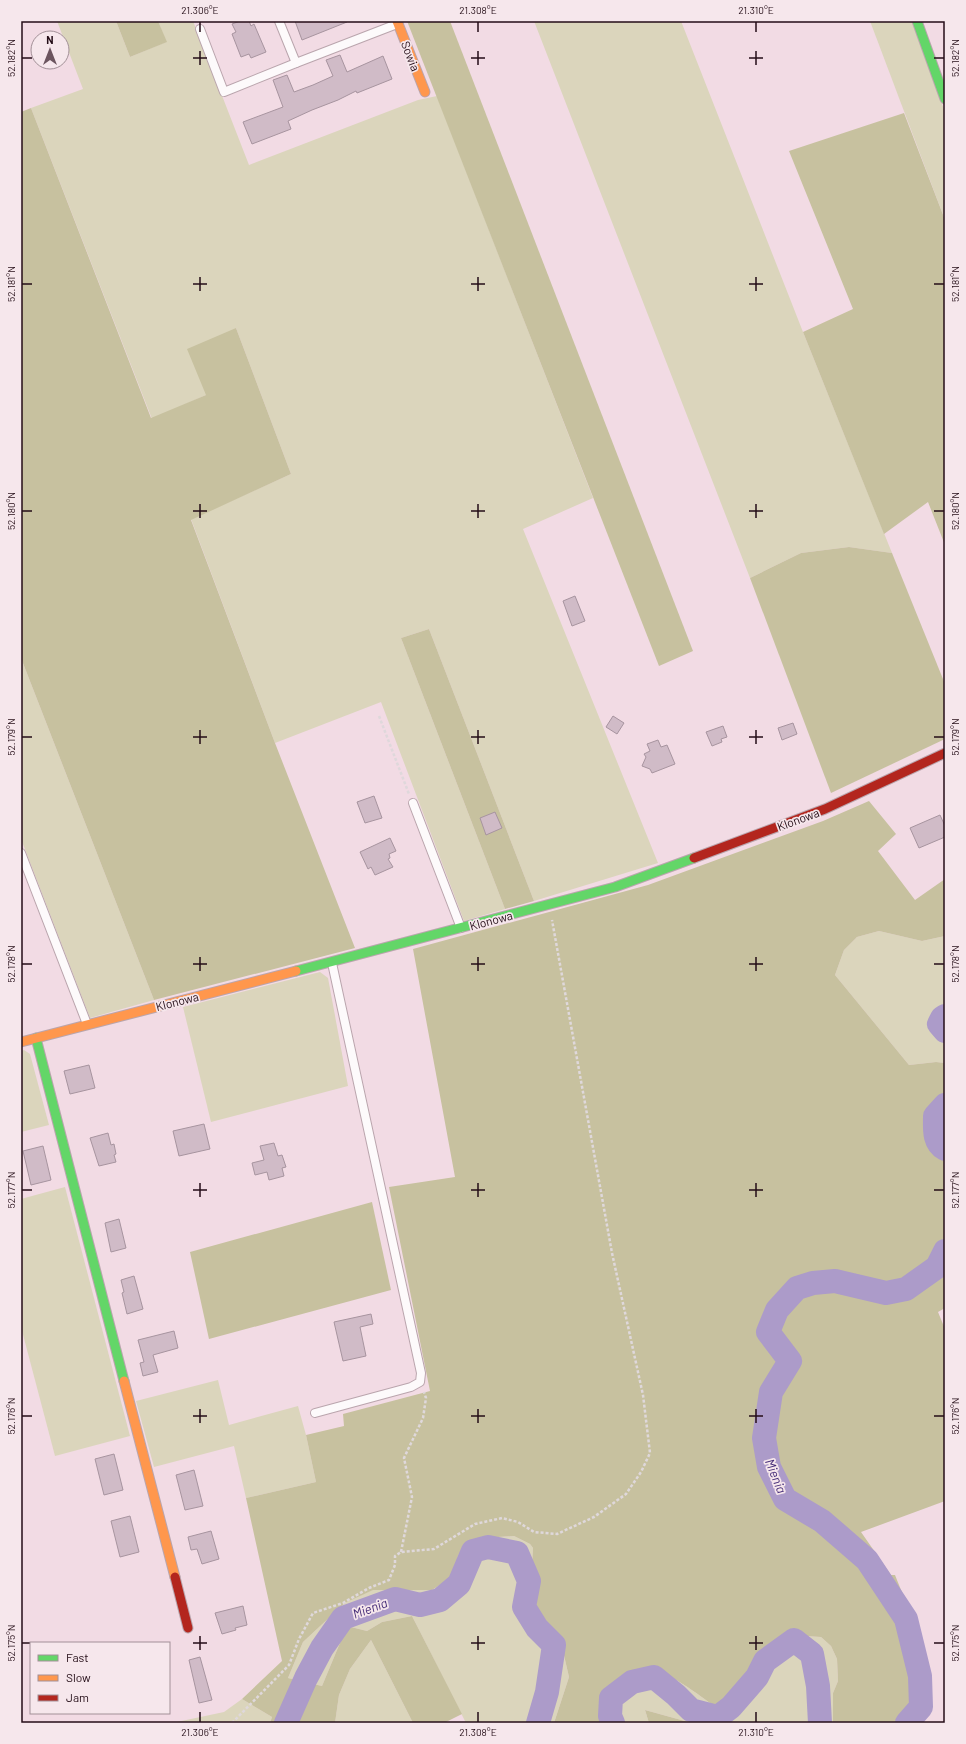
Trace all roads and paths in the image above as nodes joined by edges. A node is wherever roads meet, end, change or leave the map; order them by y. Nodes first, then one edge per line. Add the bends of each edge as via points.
1 (279, 21) edge
2 (917, 21) edge
3 (398, 22) edge
4 (200, 29) dead end
5 (296, 63) junction
6 (425, 92) dead end
7 (945, 100) edge
8 (379, 716) dead end
9 (945, 753) edge
10 (413, 803) joint
11 (21, 853) edge
12 (549, 905) junction
13 (462, 928) junction
14 (332, 962) junction
15 (87, 1024) junction
16 (36, 1038) junction
17 (21, 1042) edge
18 (420, 1382) junction
19 (315, 1413) dead end
20 (401, 1552) junction
21 (188, 1628) dead end
22 (232, 1723) edge

1 - 5 lane
2 - 7 street
3 - 5 lane
3 - 6 street, Sowia
4 - 5 lane via 224,92
8 - 10 path
9 - 12 street, Klonowa via 825,809 615,887
10 - 13 lane
11 - 15 lane
12 - 13 street, Klonowa
12 - 20 path via 612,1253 643,1396 650,1453 626,1494 594,1518 557,1534 534,1532 518,1522 502,1518 475,1524 434,1549
13 - 14 street, Klonowa
14 - 15 street, Klonowa
14 - 18 lane via 421,1373
15 - 16 street, Klonowa
16 - 17 street, Klonowa
16 - 21 street
18 - 19 lane via 411,1387
18 - 20 path via 426,1398 423,1418 404,1458 412,1497
20 - 22 path via 395,1556 395,1565 389,1580 343,1603 314,1613 299,1639 289,1665

